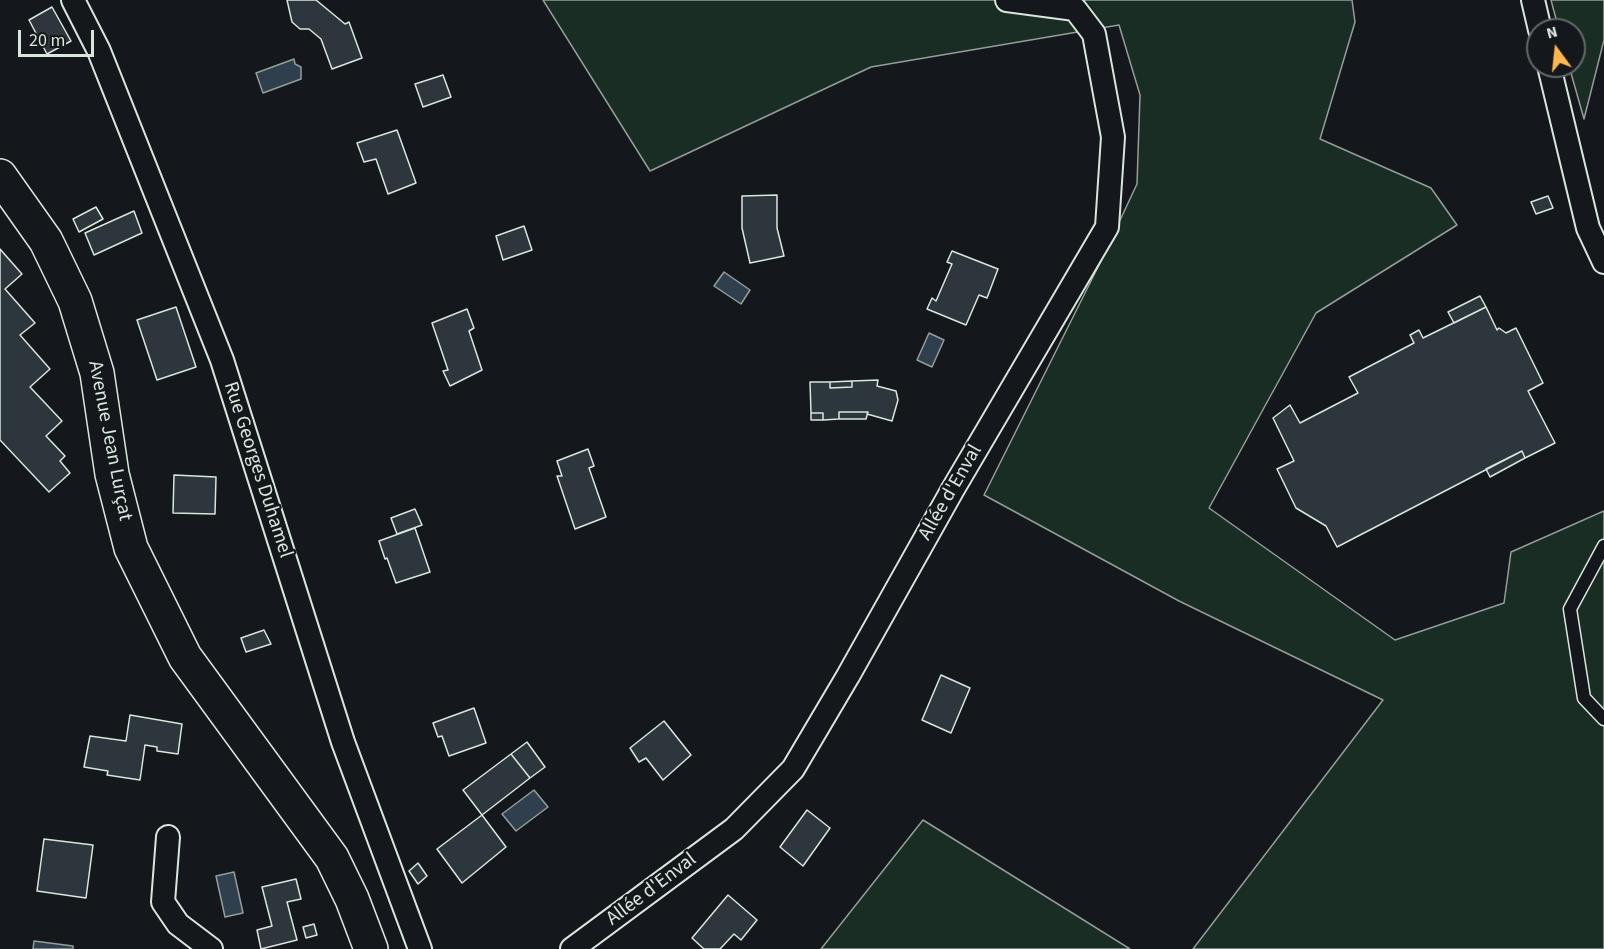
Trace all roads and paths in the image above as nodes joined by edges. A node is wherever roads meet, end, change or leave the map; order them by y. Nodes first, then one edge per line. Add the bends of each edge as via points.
1 (73, 0) edge
2 (1007, 0) edge
3 (1533, 0) edge
4 (1537, 18) edge
5 (1552, 78) edge
6 (0, 176) edge
7 (1604, 262) edge
8 (1604, 546) edge
9 (1604, 719) edge
10 (168, 837) dead end
11 (211, 949) edge
12 (371, 949) edge
13 (420, 949) edge
14 (572, 949) edge

1 - 13 street, Rue Georges Duhamel via 99,51 222,360 343,742
2 - 14 street, Allée d'Enval via 1075,9 1094,34 1113,137 1107,227 793,769 734,829
3 - 4 street
5 - 7 street via 1588,228
6 - 12 main road, Avenue Jean Lurçat via 46,241 75,301 98,373 112,474 131,548 185,657 332,858
8 - 9 lane via 1570,609 1584,698
10 - 11 street via 163,902 178,924

